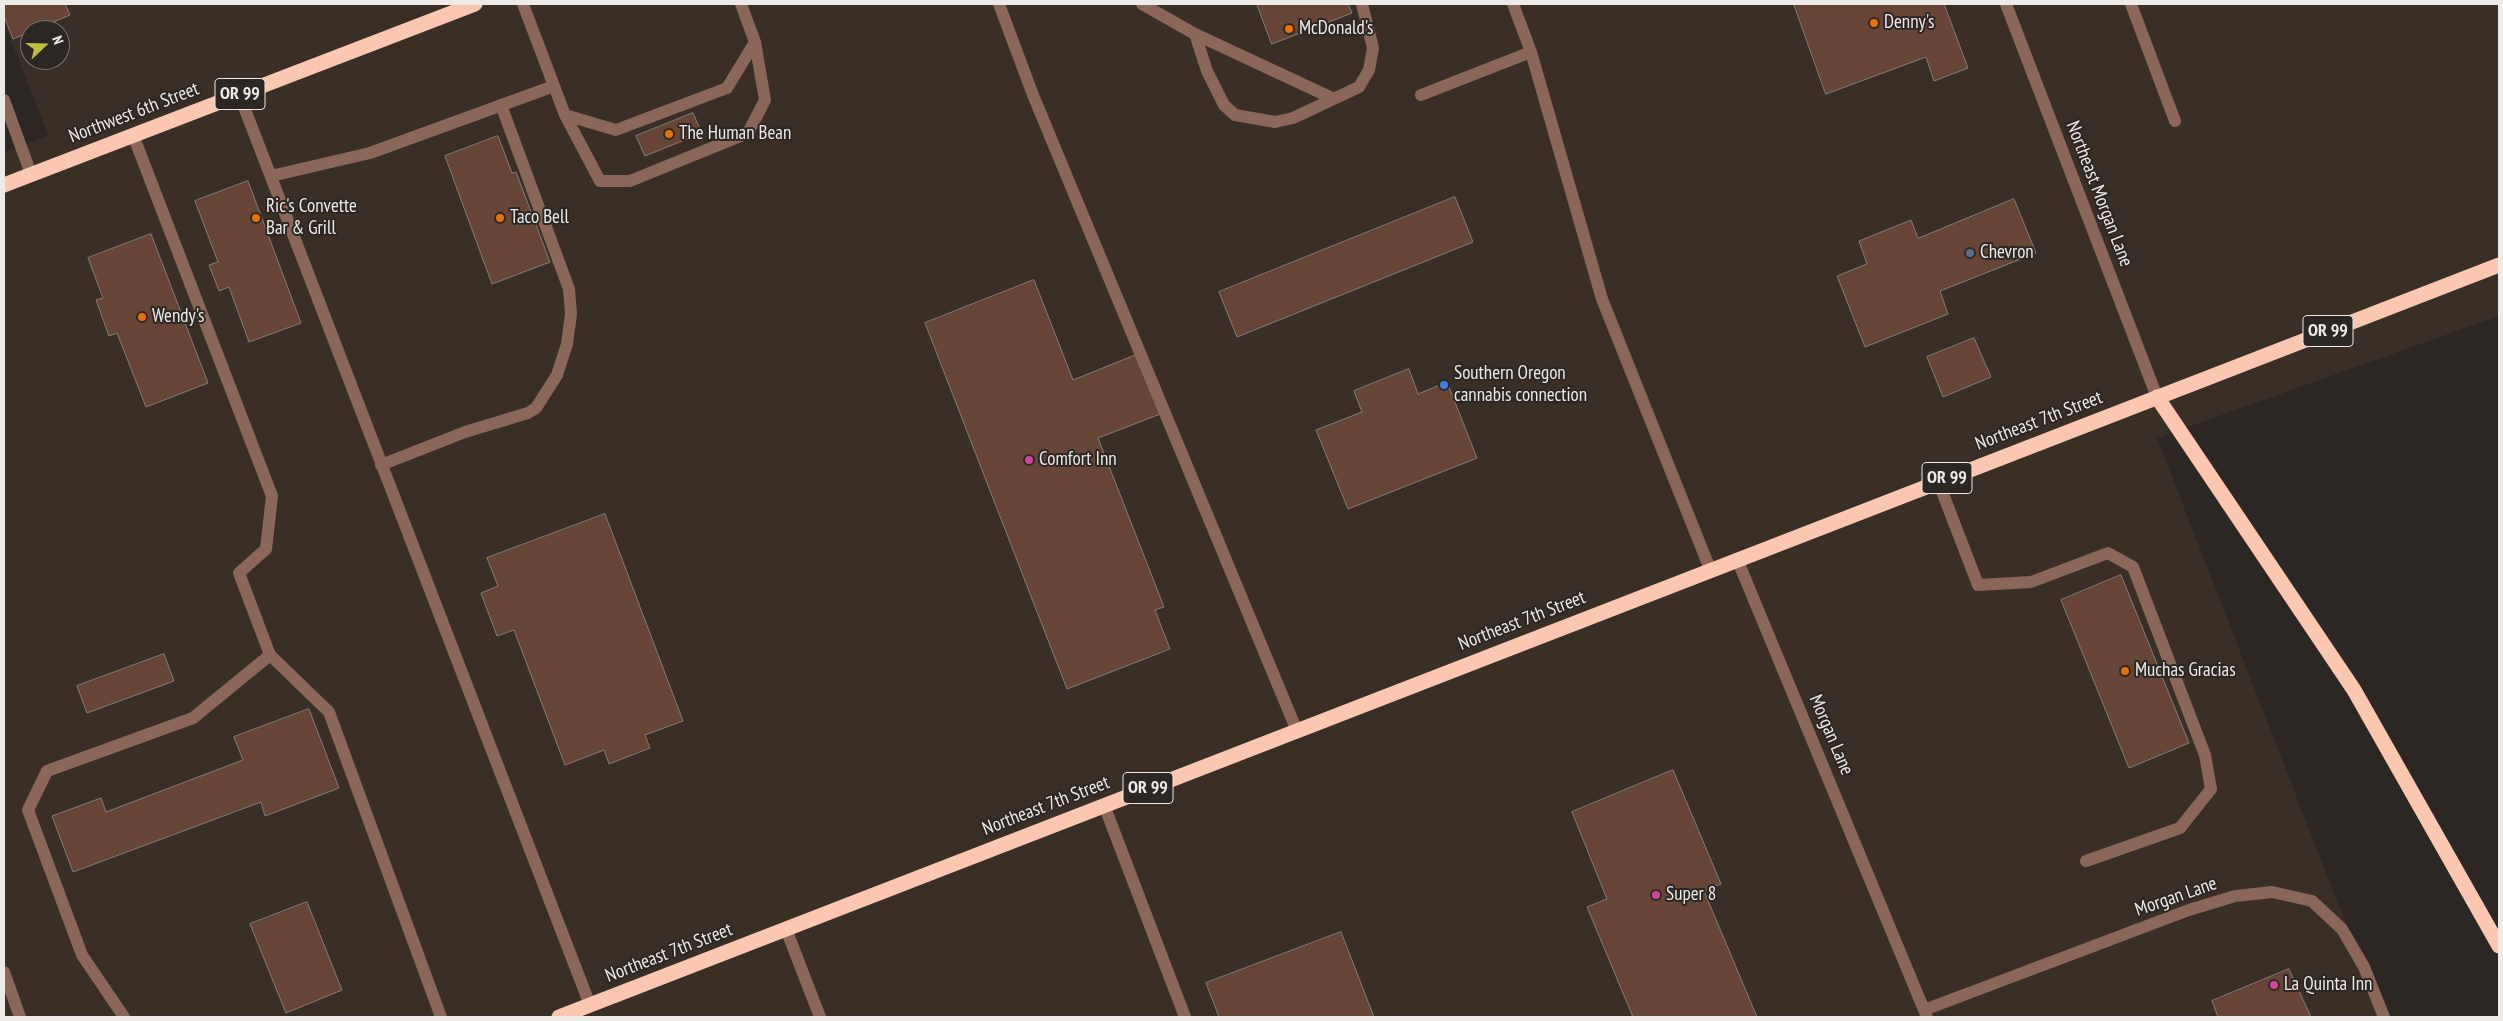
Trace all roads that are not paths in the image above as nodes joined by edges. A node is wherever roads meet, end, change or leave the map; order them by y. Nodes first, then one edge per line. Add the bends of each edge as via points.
1 (475, 4) edge
2 (524, 4) edge
3 (741, 4) edge
4 (999, 4) edge
5 (1142, 4) edge
6 (1362, 4) edge
7 (1513, 4) edge
8 (2006, 4) edge
9 (2131, 4) edge
10 (1195, 34) junction
11 (755, 42) junction
12 (1530, 52) junction
13 (554, 86) junction
14 (239, 94) junction
15 (1421, 95) dead end
16 (1332, 98) junction
17 (4, 100) edge
18 (501, 106) junction
19 (565, 115) junction
20 (2175, 121) dead end
21 (133, 135) junction
22 (31, 174) junction
23 (271, 176) junction
24 (4, 185) edge
25 (2499, 265) edge
26 (2158, 397) junction
27 (381, 465) junction
28 (1938, 481) junction
29 (1737, 559) junction
30 (1710, 569) junction
31 (270, 655) junction
32 (1297, 731) junction
33 (1104, 805) junction
34 (2086, 861) dead end
35 (786, 929) junction
36 (2499, 946) edge
37 (4, 972) edge
38 (590, 1005) junction
39 (1926, 1013) edge
40 (20, 1017) edge
41 (124, 1017) edge
42 (441, 1017) edge
43 (559, 1017) edge
44 (820, 1017) edge
45 (1185, 1017) edge
46 (2384, 1017) edge

1 - 14 highway, Northwest 6th Street / OR 99
2 - 13 street
3 - 11 street
4 - 32 street via 1033,95
5 - 10 street
6 - 16 street via 1373,48 1369,70 1359,87
7 - 12 street
8 - 26 street, Northeast Morgan Lane
9 - 20 street
10 - 16 street
10 - 16 street via 1207,71 1224,105 1235,115 1276,122 1293,118
11 - 19 street via 727,88 616,130
11 - 19 street via 765,100 748,133 630,181 600,181
12 - 15 street
12 - 30 street via 1602,299
13 - 18 street
13 - 19 street
14 - 21 highway, Northwest 6th Street / OR 99
14 - 23 street
17 - 22 street
18 - 23 street via 370,154
18 - 27 street via 569,289 572,314 557,375 536,408 528,413 465,432
21 - 22 highway, Northwest 6th Street / OR 99
21 - 31 street via 272,496 266,549 239,573
22 - 24 highway, Northwest 6th Street / OR 99
23 - 27 street
25 - 26 highway, Northeast 7th Street / OR 99
26 - 28 highway, Northeast 7th Street / OR 99
26 - 36 highway via 2354,690
27 - 38 street
28 - 29 highway, Northeast 7th Street / OR 99
28 - 34 street via 1978,585 2030,582 2108,553 2133,567 2205,755 2211,789 2180,828
29 - 30 highway, Northeast 7th Street / OR 99
29 - 39 street, Morgan Lane
30 - 32 highway, Northeast 7th Street / OR 99
31 - 41 street via 193,718 47,771 28,810 82,955
31 - 42 street via 330,712
32 - 33 highway, Northeast 7th Street / OR 99
33 - 35 highway, Northeast 7th Street / OR 99
33 - 45 street
35 - 38 highway, Northeast 7th Street / OR 99
35 - 44 street
37 - 40 street
38 - 43 highway, Northeast 7th Street / OR 99
39 - 46 street, Morgan Lane via 2189,910 2235,896 2272,892 2312,900 2342,929 2364,967

